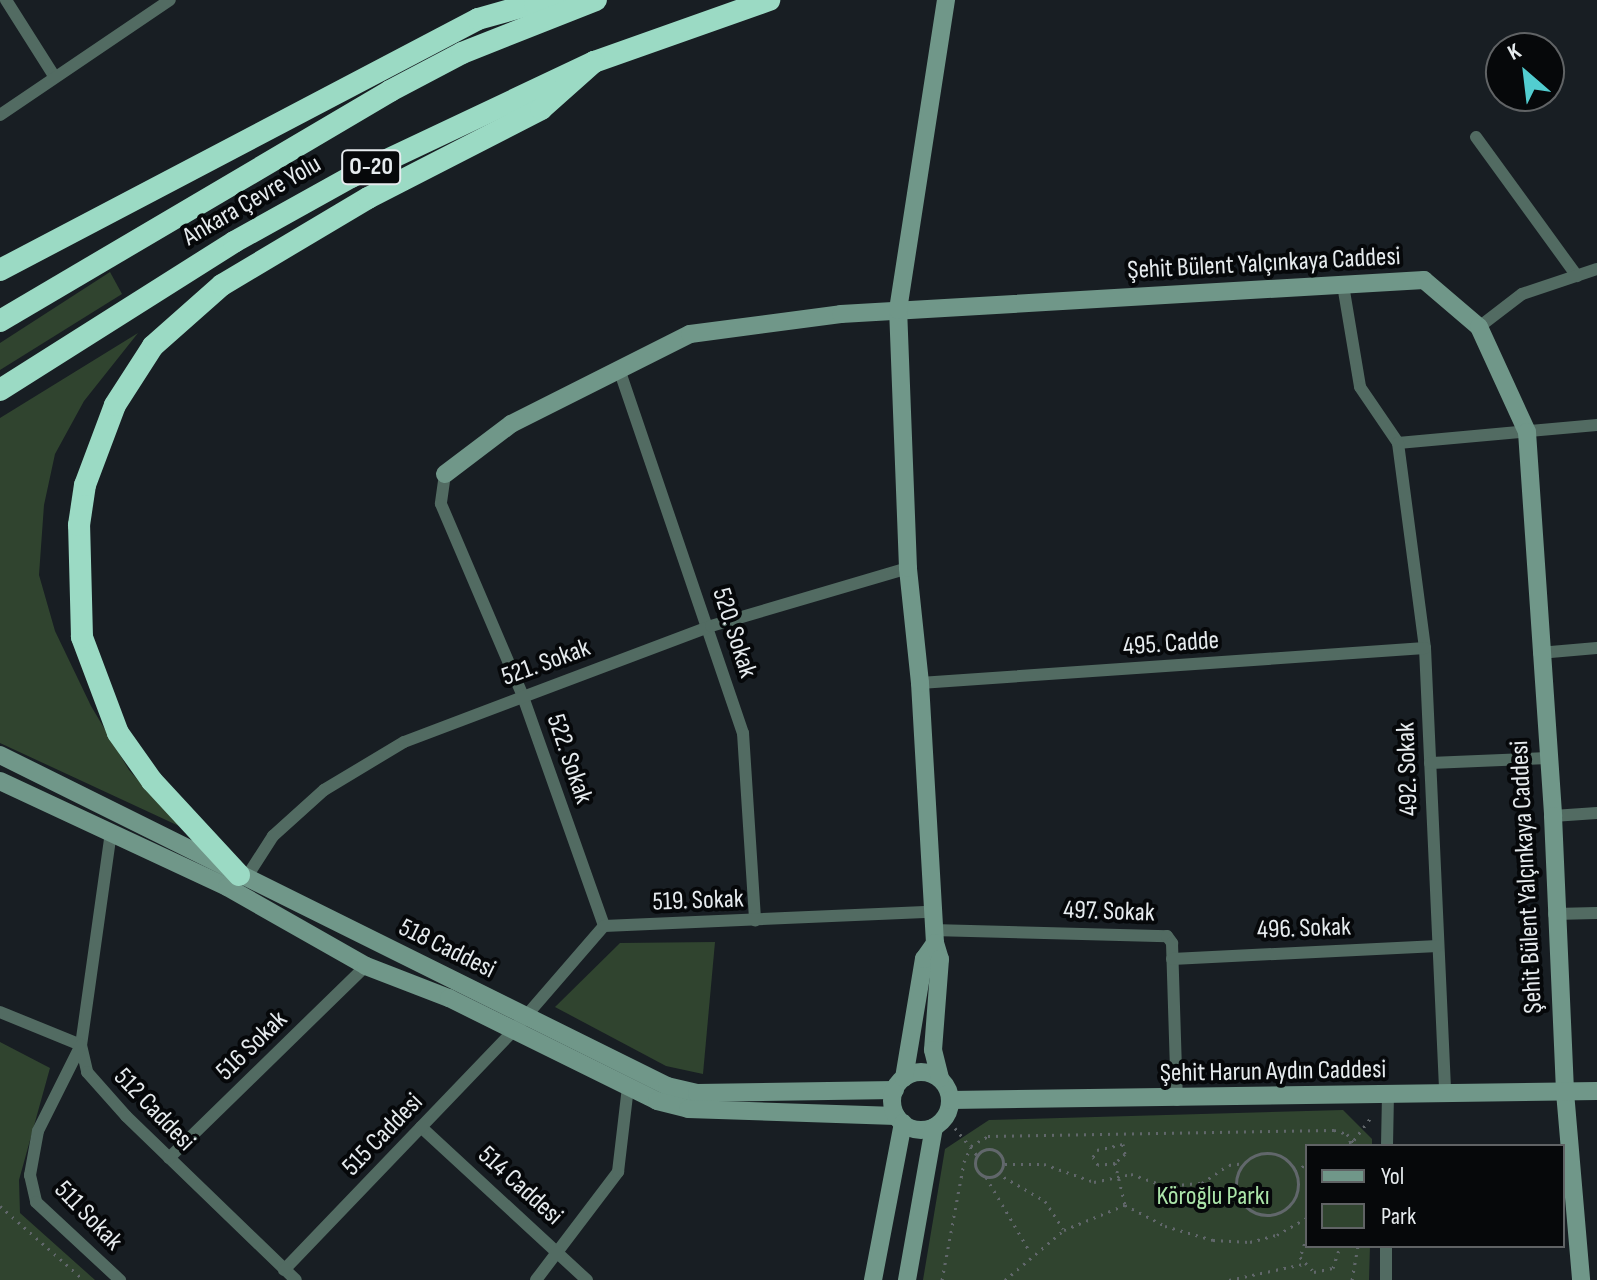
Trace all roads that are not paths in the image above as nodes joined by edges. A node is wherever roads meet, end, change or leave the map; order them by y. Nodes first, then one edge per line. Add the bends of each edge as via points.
1 (6, 0) edge
2 (170, 0) edge
3 (580, 0) edge
4 (596, 0) edge
5 (769, 0) edge
6 (946, 0) edge
7 (594, 62) junction
8 (54, 76) junction
9 (0, 115) edge
10 (1476, 137) dead end
11 (1597, 269) edge
12 (0, 270) edge
13 (1577, 276) junction
14 (1343, 285) junction
15 (898, 310) junction
16 (0, 321) edge
17 (1479, 327) junction
18 (619, 369) junction
19 (0, 390) edge
20 (1597, 425) edge
21 (1527, 432) junction
22 (1398, 443) junction
23 (445, 474) joint
24 (908, 568) junction
25 (711, 626) junction
26 (1425, 648) junction
27 (1597, 648) edge
28 (1539, 653) junction
29 (920, 683) junction
30 (522, 694) junction
31 (0, 755) edge
32 (1548, 758) junction
33 (1430, 763) junction
34 (0, 781) edge
35 (1597, 813) edge
36 (1553, 816) junction
37 (111, 832) junction
38 (242, 876) junction
39 (1597, 913) edge
40 (1554, 914) junction
41 (755, 921) junction
42 (604, 926) junction
43 (933, 928) junction
44 (1438, 946) junction
45 (1172, 959) junction
46 (366, 966) junction
47 (0, 1012) edge
48 (526, 1016) junction
49 (513, 1031) junction
50 (81, 1045) junction
51 (940, 1078) junction
52 (899, 1084) junction
53 (628, 1087) junction
54 (1597, 1091) edge
55 (1565, 1092) junction
56 (1445, 1095) junction
57 (1388, 1096) junction
58 (950, 1100) junction
59 (1177, 1100) junction
60 (900, 1120) junction
61 (421, 1127) junction
62 (934, 1127) junction
63 (1387, 1144) edge
64 (169, 1158) junction
65 (1386, 1248) edge
66 (560, 1253) junction
67 (284, 1270) junction
68 (120, 1280) edge
69 (296, 1280) edge
70 (536, 1280) edge
71 (587, 1280) edge
72 (873, 1280) edge
73 (907, 1280) edge
74 (1386, 1280) edge
75 (1581, 1280) edge

1 - 8 street
2 - 8 street
3 - 12 highway via 535,3 478,19
4 - 16 highway, Ankara Çevre Yolu / O-20 via 462,53 390,91
5 - 7 highway, Ankara Çevre Yolu / O-20
6 - 15 street
7 - 19 highway, Ankara Çevre Yolu / O-20 via 351,177 234,242
7 - 38 highway via 541,109 368,198 222,285 153,346 115,405 85,485 79,525 82,637 99,694 125,745
8 - 9 street
10 - 13 street
11 - 13 street
13 - 17 street via 1522,294
14 - 15 street, Şehit Bülent Yalçınkaya Caddesi
14 - 17 street, Şehit Bülent Yalçınkaya Caddesi via 1424,280
14 - 22 street via 1360,387
15 - 18 street, Şehit Bülent Yalçınkaya Caddesi via 690,334
15 - 24 street
17 - 21 street, Şehit Bülent Yalçınkaya Caddesi
18 - 23 street, Şehit Bülent Yalçınkaya Caddesi via 511,424
18 - 25 street, 520. Sokak
20 - 21 street
21 - 22 street
21 - 28 street, Şehit Bülent Yalçınkaya Caddesi
22 - 26 street, 492. Sokak
23 - 30 street, 522. Sokak via 441,504
24 - 25 street, 521. Sokak
24 - 29 street
25 - 30 street, 521. Sokak
25 - 41 street, 520. Sokak via 743,733
26 - 29 street, 495. Cadde
26 - 33 street, 492. Sokak
27 - 28 street
28 - 32 street, Şehit Bülent Yalçınkaya Caddesi
29 - 43 street
30 - 38 street, 521. Sokak via 404,742 347,773 273,836
30 - 42 street, 522. Sokak
31 - 38 street, 518 Caddesi
32 - 33 street
32 - 36 street, Şehit Bülent Yalçınkaya Caddesi
33 - 44 street, 492. Sokak
34 - 37 street, 518 Caddesi
35 - 36 street
36 - 40 street, Şehit Bülent Yalçınkaya Caddesi
37 - 46 street, 518 Caddesi via 227,887
37 - 50 street
38 - 48 street, 518 Caddesi
39 - 40 street
40 - 55 street, Şehit Bülent Yalçınkaya Caddesi
41 - 42 street, 519. Sokak
41 - 43 street, 519. Sokak
42 - 48 street
43 - 45 street, 497. Sokak via 1160,934 1172,943
43 - 51 street via 940,959 933,1050
43 - 52 street
44 - 45 street, 496. Sokak
44 - 56 street, 492. Sokak
45 - 59 street, 497. Sokak
46 - 49 street, 518 Caddesi via 449,998
46 - 64 street, 516 Sokak
47 - 50 street
48 - 49 street
48 - 52 street, 518 Caddesi via 681,1091
49 - 53 street, 518 Caddesi
49 - 61 street, 515 Caddesi
50 - 64 street, 512 Caddesi via 87,1072
50 - 68 street, 511 Sokak via 38,1131 30,1175 36,1202
51 - 52 street via 922,1072
51 - 58 street
52 - 60 street
53 - 60 street, 518 Caddesi via 688,1109
53 - 66 street via 618,1172
54 - 55 street, Şehit Harun Aydın Caddesi
55 - 56 street, Şehit Harun Aydın Caddesi
55 - 75 street, Şehit Bülent Yalçınkaya Caddesi
56 - 57 street, Şehit Harun Aydın Caddesi
57 - 59 street, Şehit Harun Aydın Caddesi
57 - 63 street
58 - 59 street, Şehit Harun Aydın Caddesi
58 - 62 street via 948,1113
60 - 62 street via 916,1130
60 - 72 street
61 - 66 street, 514 Caddesi
61 - 67 street, 515 Caddesi
62 - 73 street
64 - 67 street, 512 Caddesi
65 - 74 street
66 - 70 street
66 - 71 street, 514 Caddesi
67 - 69 street, 512 Caddesi

